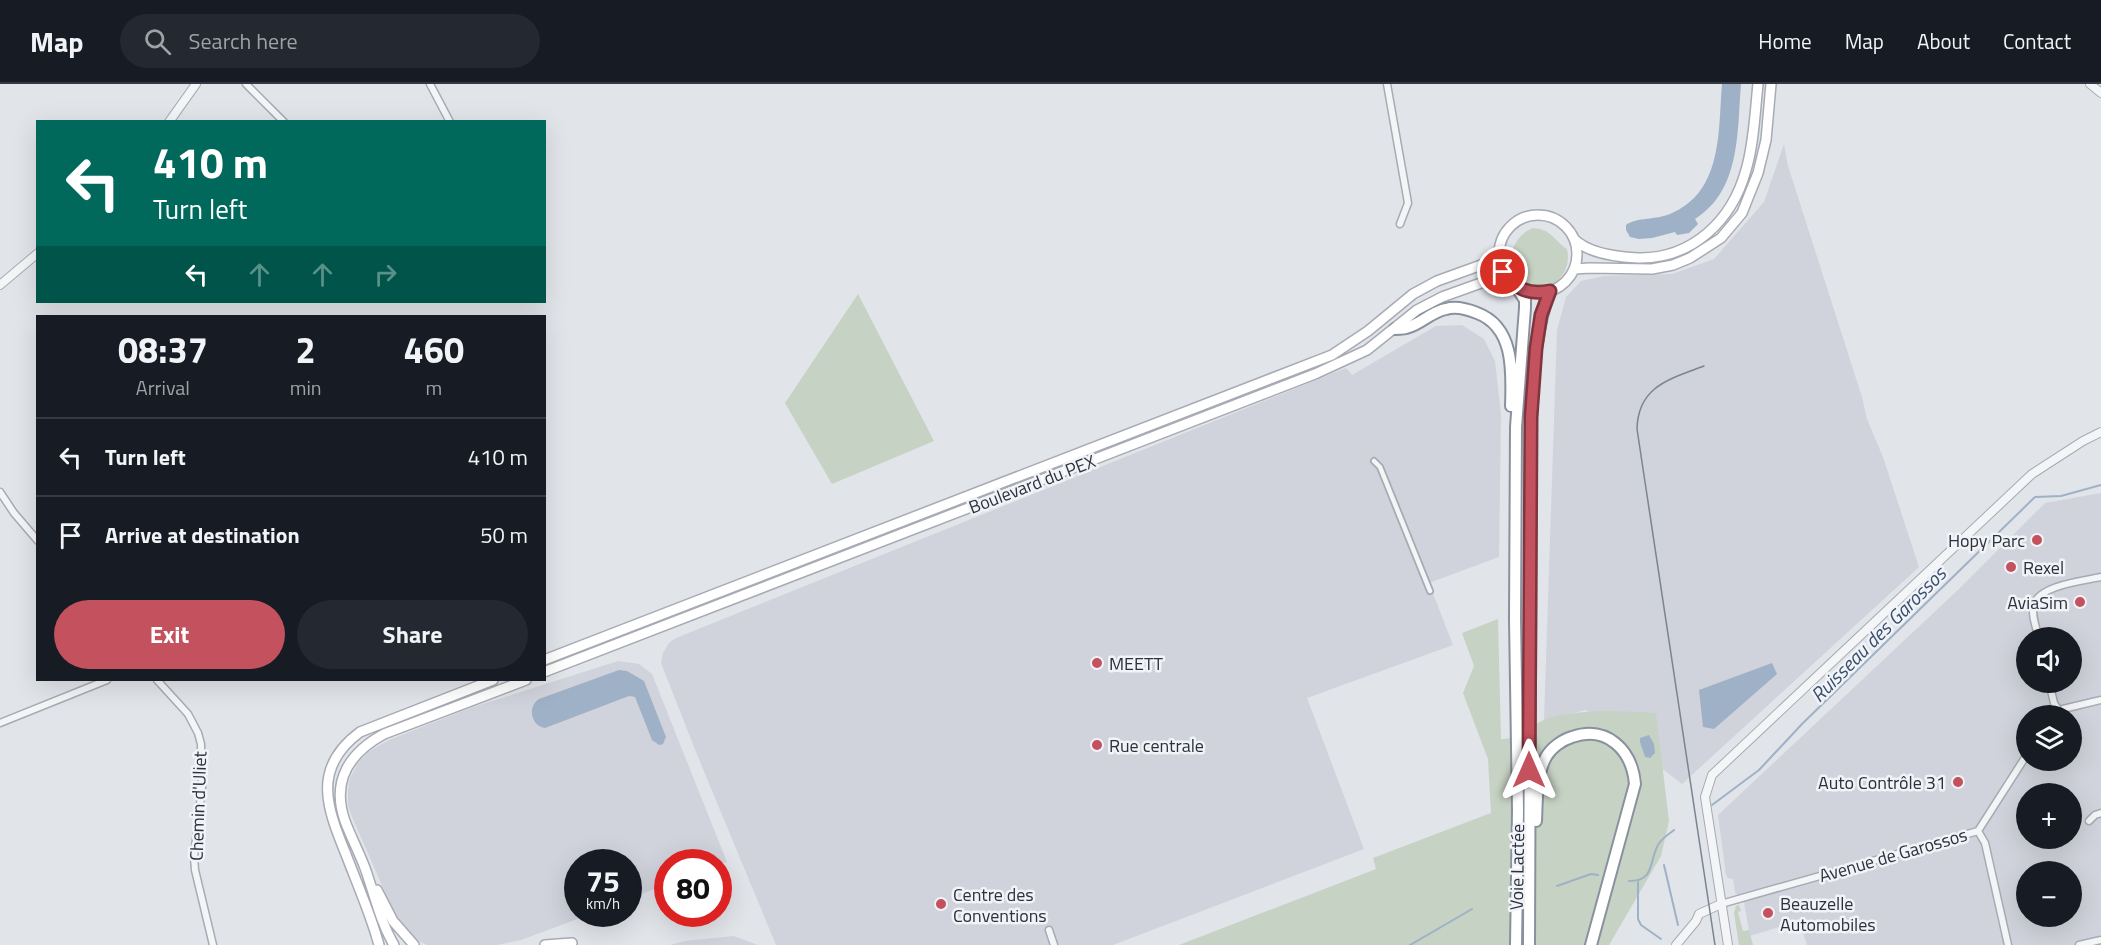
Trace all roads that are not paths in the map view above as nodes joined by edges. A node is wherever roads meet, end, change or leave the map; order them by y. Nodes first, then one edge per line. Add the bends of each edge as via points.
1 (196, 84) edge
2 (246, 84) edge
3 (430, 84) edge
4 (1388, 84) edge
5 (1758, 84) edge
6 (1771, 84) edge
7 (2090, 84) edge
8 (2101, 93) edge
9 (170, 120) edge
10 (282, 120) edge
11 (449, 120) edge
12 (1400, 224) dead end
13 (1574, 239) junction
14 (1499, 250) junction
15 (36, 255) edge
16 (1574, 269) junction
17 (0, 285) edge
18 (1514, 285) junction
19 (1550, 291) junction
20 (1395, 329) junction
21 (2101, 432) edge
22 (1374, 461) dead end
23 (1516, 485) junction
24 (0, 492) edge
25 (36, 539) edge
26 (2101, 577) edge
27 (1430, 591) dead end
28 (2037, 627) edge
29 (546, 659) edge
30 (546, 671) edge
31 (105, 681) edge
32 (158, 681) edge
33 (490, 681) edge
34 (523, 681) edge
35 (2101, 700) edge
36 (2082, 705) edge
37 (0, 723) edge
38 (2016, 771) edge
39 (2101, 813) edge
40 (2089, 821) dead end
41 (1530, 827) junction
42 (1978, 831) junction
43 (365, 867) junction
44 (1721, 904) junction
45 (1049, 930) dead end
46 (2101, 940) edge
47 (572, 943) dead end
48 (213, 945) edge
49 (379, 945) edge
50 (394, 945) edge
51 (414, 945) edge
52 (545, 945) edge
53 (1054, 945) edge
54 (1516, 945) edge
55 (1529, 945) edge
56 (1591, 945) edge
57 (1676, 945) edge
58 (1728, 945) edge
59 (2008, 945) edge
60 (2079, 945) edge

1 - 9 street
2 - 10 street
3 - 11 street
4 - 12 street via 1408,203
5 - 13 main road via 1746,171 1730,208 1711,232 1686,248 1656,258 1592,251
6 - 16 main road via 1766,140 1758,173 1742,213 1720,238 1673,265 1652,269
7 - 8 street
13 - 14 main road via 1554,219 1530,216 1509,228
13 - 16 main road
14 - 18 main road via 1503,272
14 - 29 main road, Boulevard du PEX via 1484,264 1413,294 1332,355
15 - 17 street
16 - 19 main road via 1568,279
18 - 19 main road via 1528,292
18 - 20 main road, Boulevard du PEX via 1481,283 1442,297 1417,310
18 - 23 highway, Voie Lactée via 1525,308
19 - 41 highway, Voie Lactée via 1541,315 1531,406
20 - 23 highway via 1409,327 1449,308 1468,309 1495,324 1506,340 1510,356
20 - 30 main road, Boulevard du PEX via 1367,350 1315,374
21 - 44 street via 2032,474 1712,774 1705,797
22 - 27 street via 1380,467
23 - 54 highway, Voie Lactée
24 - 25 street
26 - 28 street via 2040,594 2034,604
31 - 37 street
32 - 48 street, Chemin d'Uliet via 188,714 201,744 202,787 194,857
33 - 49 main road via 360,732 343,748 332,768 327,793 330,813
34 - 43 main road via 384,734 357,753 347,767 340,795 345,820
35 - 36 street
38 - 42 street, Avenue de Garossos
39 - 40 street
41 - 55 highway, Voie Lactée
41 - 56 highway via 1536,822 1539,778 1546,756 1560,743 1579,735 1598,735 1608,738 1625,753 1635,784
42 - 44 street, Avenue de Garossos
42 - 59 street
43 - 50 main road
43 - 51 main road via 393,921
44 - 57 street via 1699,914
44 - 58 street
45 - 53 street
46 - 60 street
47 - 52 main road

